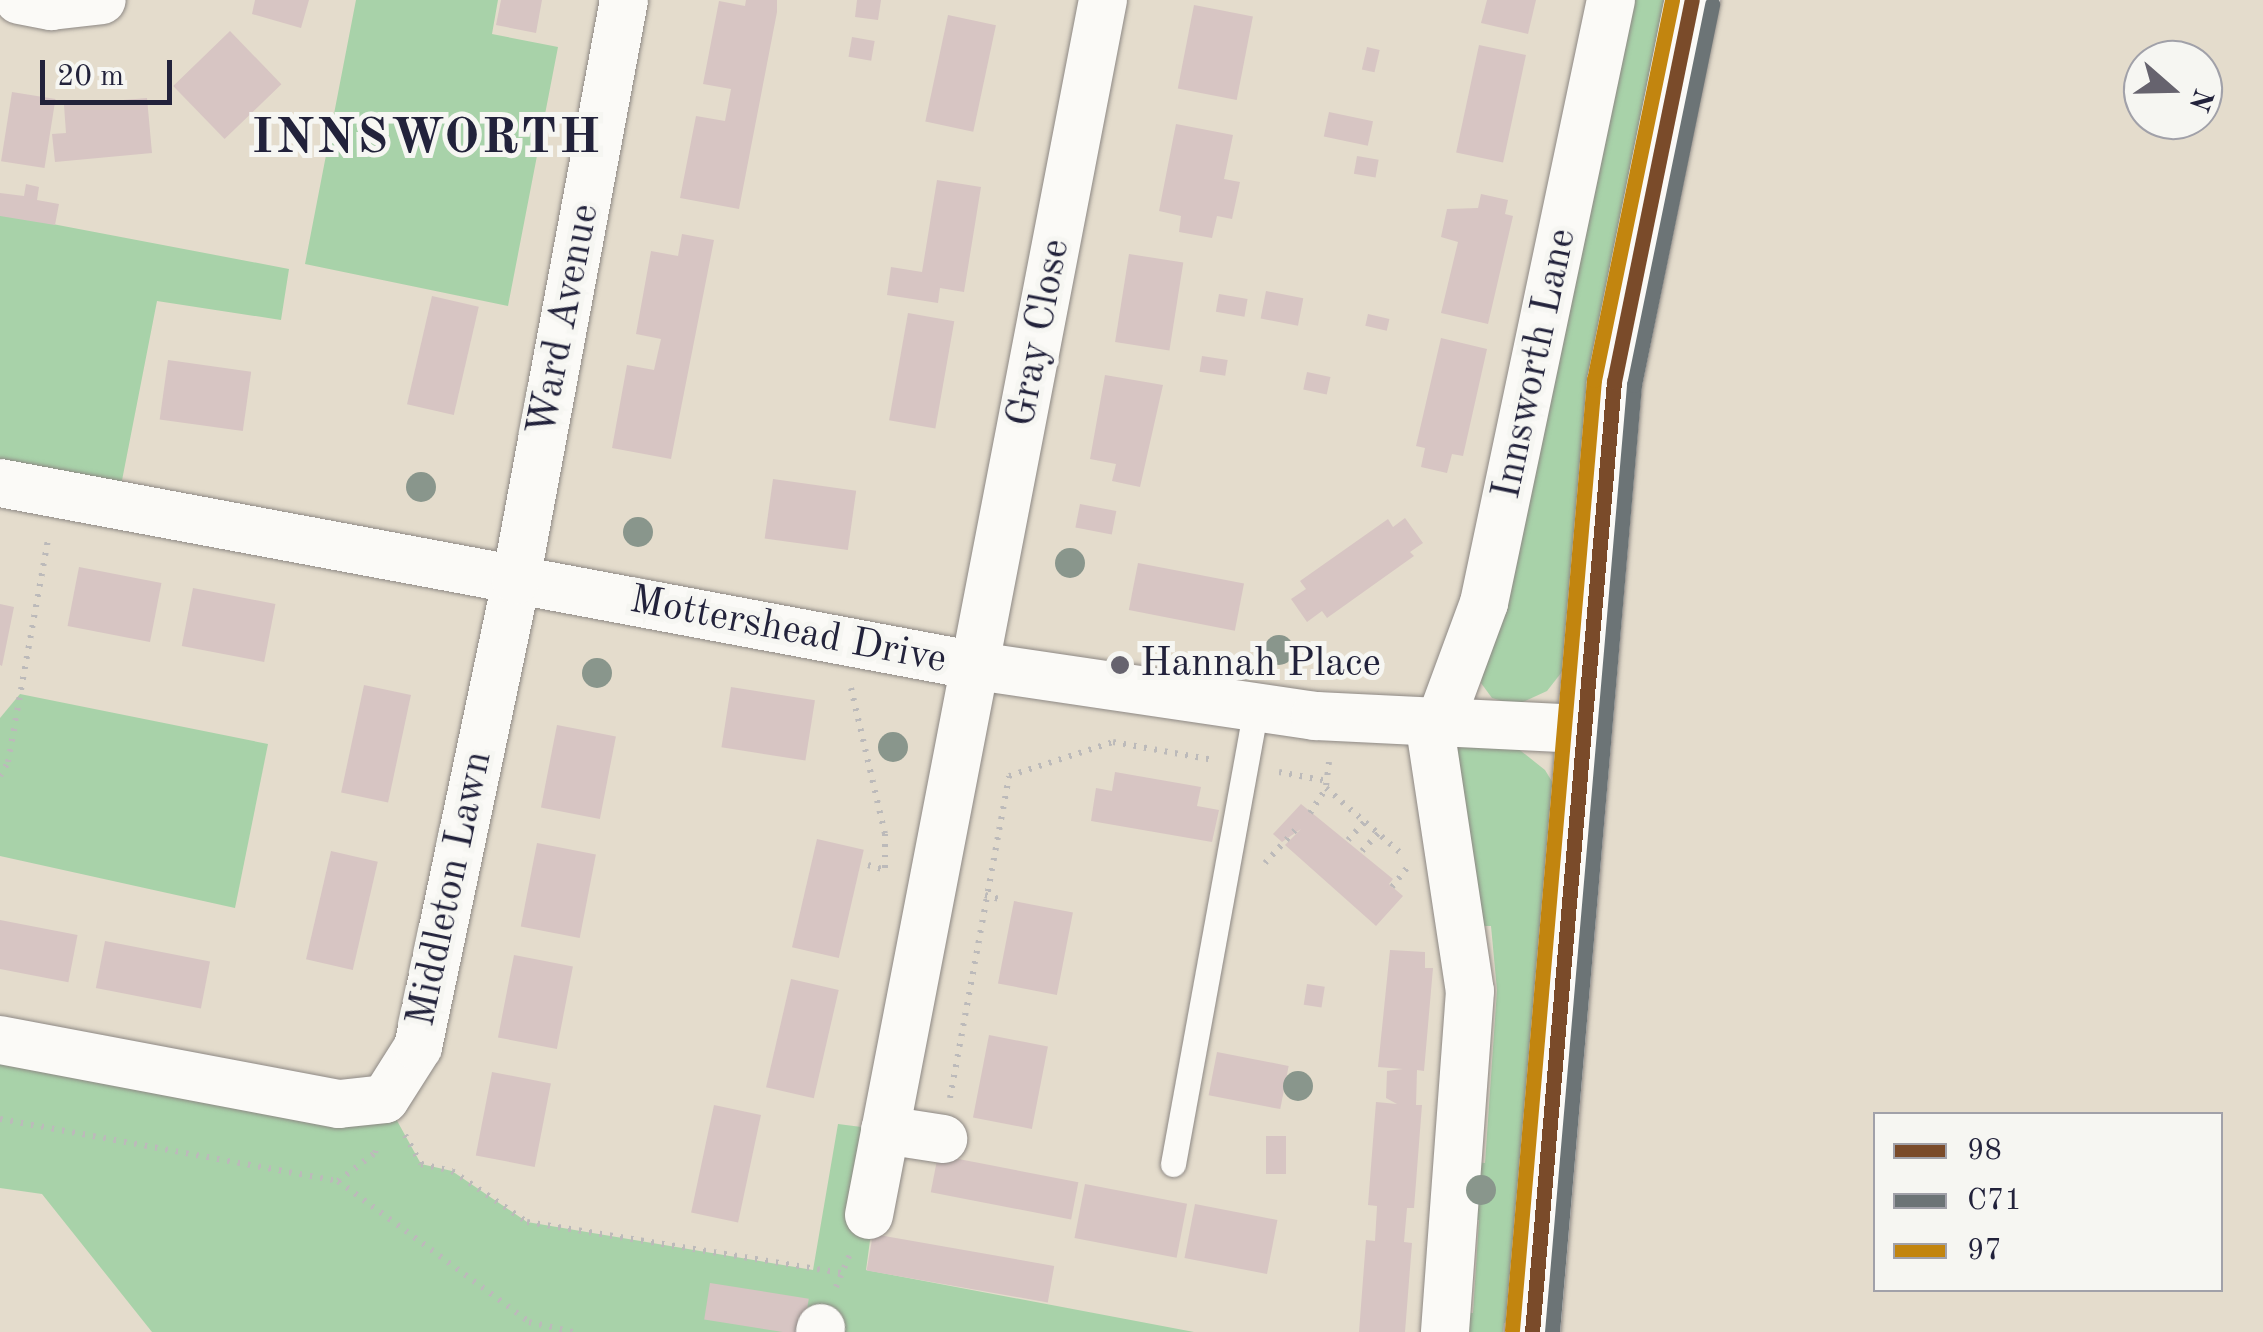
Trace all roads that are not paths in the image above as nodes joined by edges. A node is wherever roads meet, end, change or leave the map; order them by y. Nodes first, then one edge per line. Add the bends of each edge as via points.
1 (19, 0) edge
2 (102, 0) edge
3 (624, 0) edge
4 (1104, 0) edge
5 (1611, 0) edge
6 (1692, 0) edge
7 (0, 483) edge
8 (516, 580) junction
9 (977, 666) junction
10 (1256, 707) junction
11 (1435, 721) junction
12 (1583, 729) junction
13 (0, 1040) edge
14 (885, 1130) junction
15 (942, 1139) road end
16 (1173, 1164) dead end
17 (869, 1215) road end
18 (1446, 1332) edge
19 (1532, 1332) edge

1 - 2 street via 51,6
3 - 8 street, Ward Avenue
4 - 9 street, Gray Close
5 - 11 street, Innsworth Lane via 1484,603
6 - 12 street, Innsworth Lane via 1614,382
7 - 8 street, Mottershead Drive
8 - 9 street, Mottershead Drive
8 - 13 street, Middleton Lawn via 418,1047 386,1099 339,1104
9 - 10 street, Mottershead Drive
9 - 14 street
10 - 11 street, Mottershead Drive
10 - 16 lane
11 - 12 street, Mottershead Drive
11 - 18 street, Innsworth Lane via 1450,894 1470,991
12 - 19 street, Innsworth Lane
14 - 15 street
14 - 17 street

